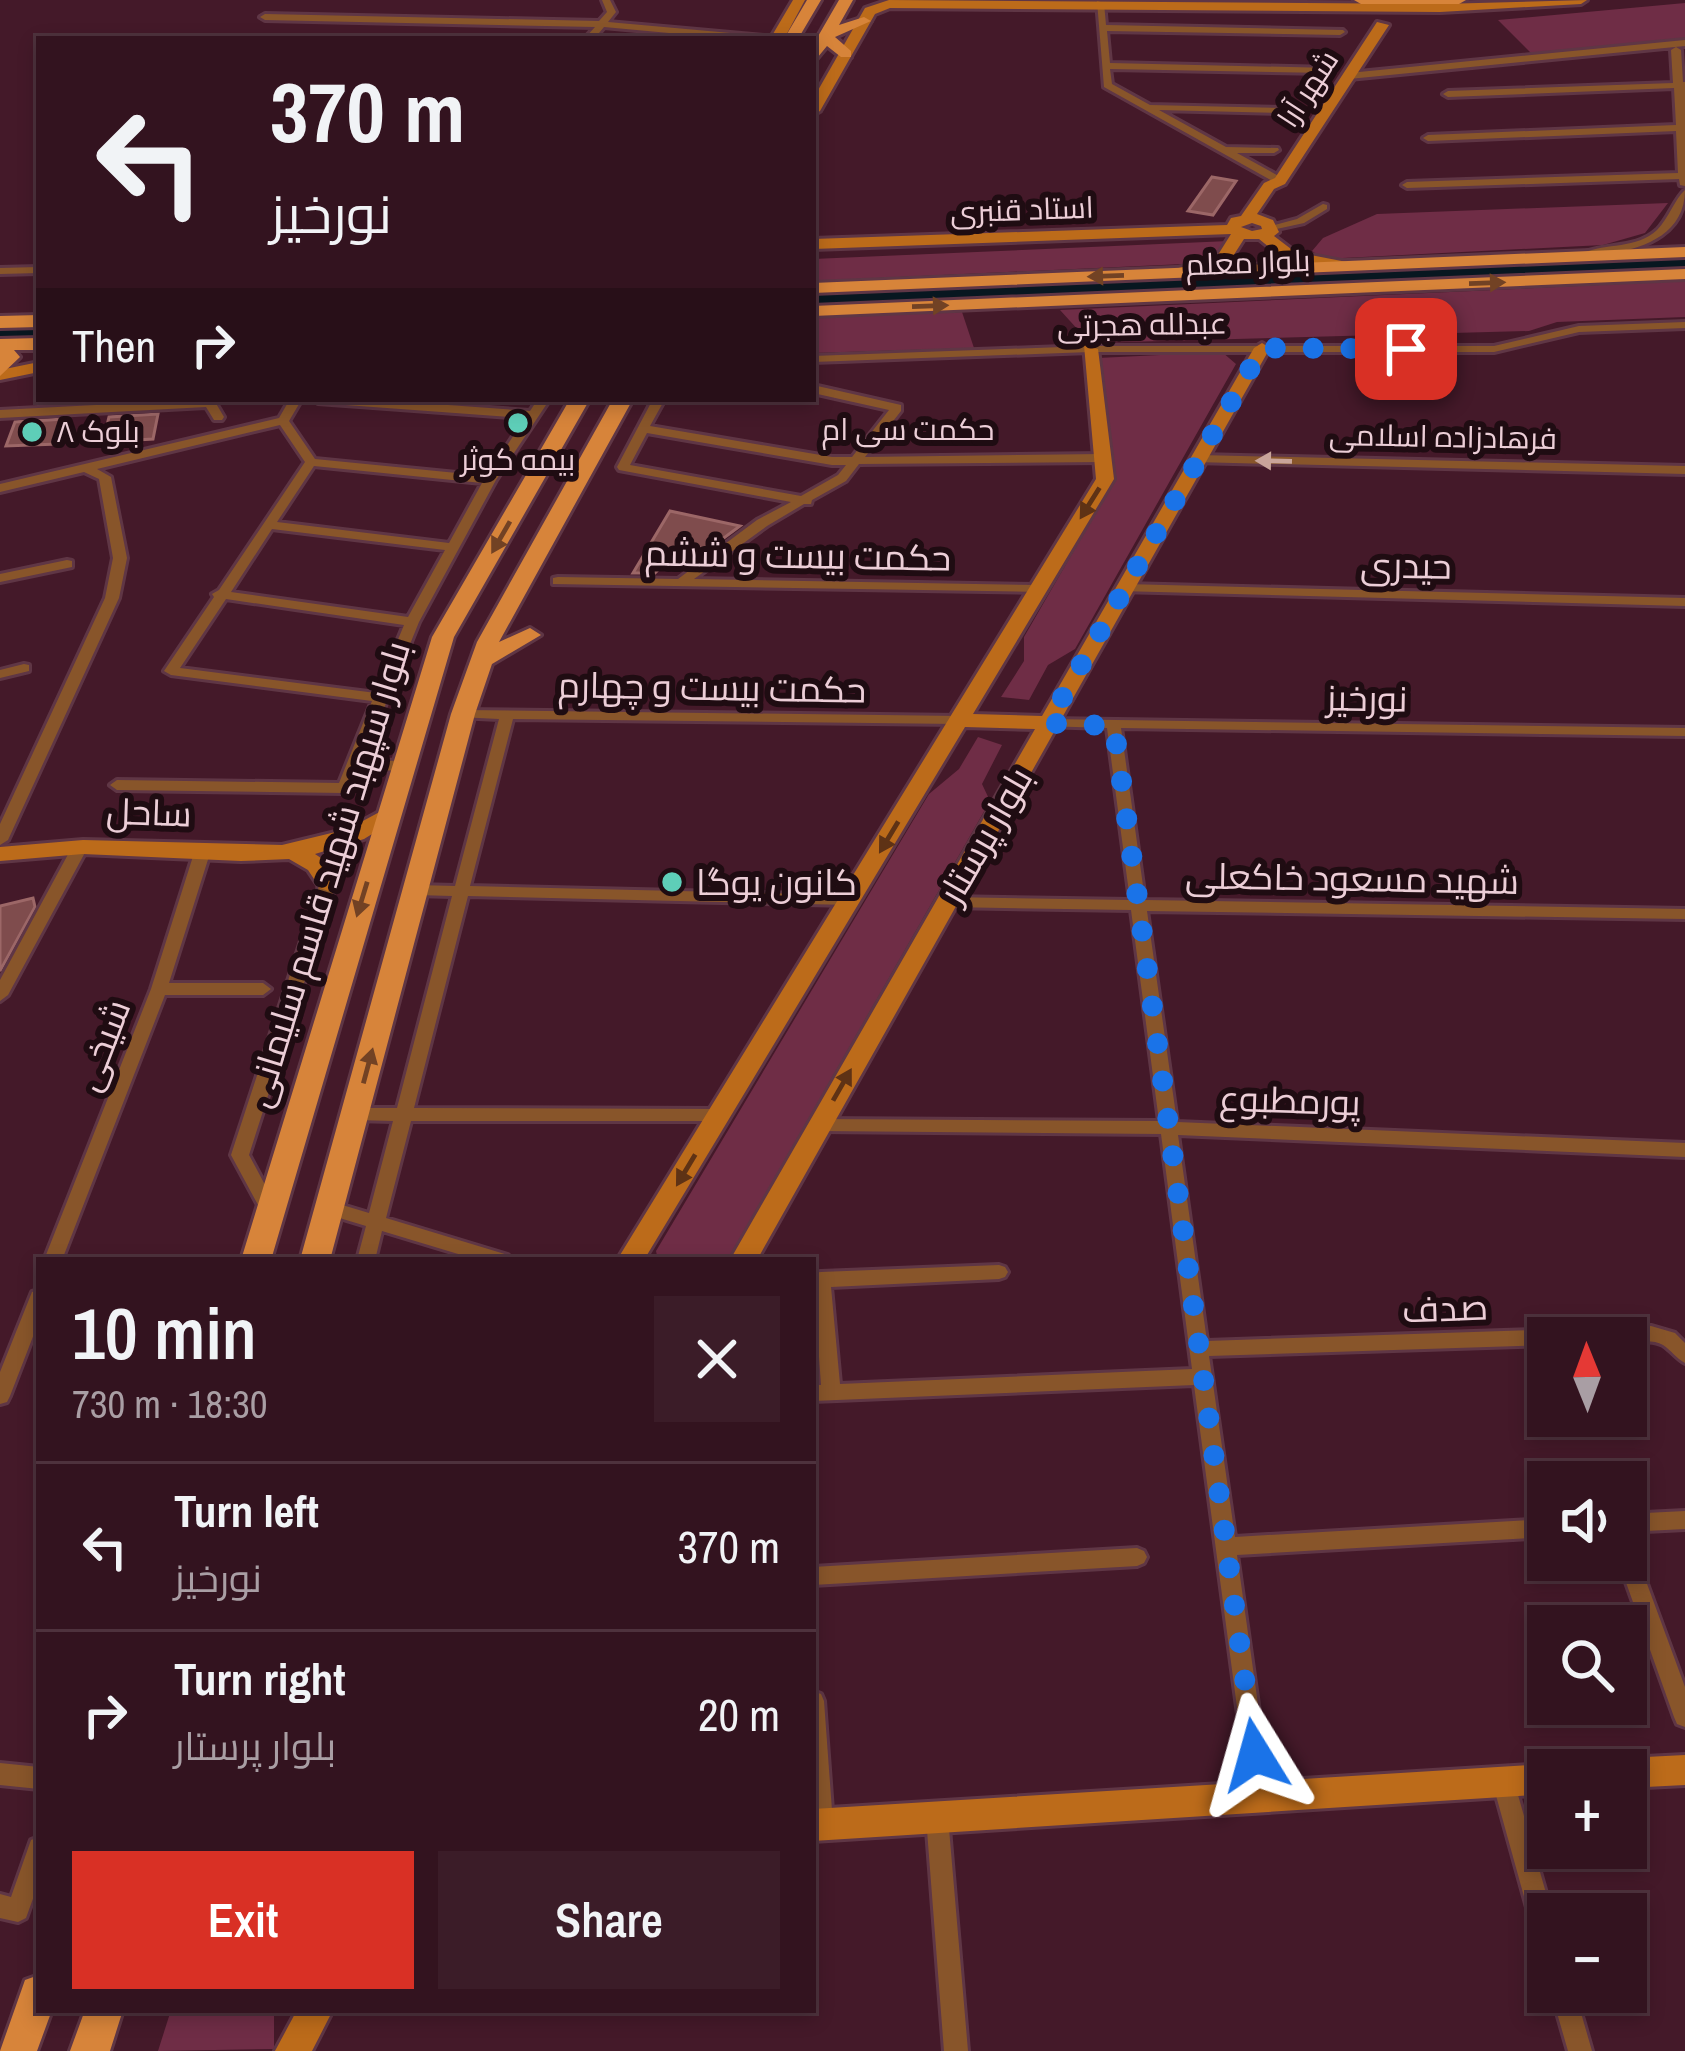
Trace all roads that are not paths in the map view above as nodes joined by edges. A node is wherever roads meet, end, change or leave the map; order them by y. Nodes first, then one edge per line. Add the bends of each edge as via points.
1 (606, 0) edge
2 (799, 0) edge
3 (814, 0) edge
4 (846, 0) edge
5 (890, 0) edge
6 (918, 0) edge
7 (1459, 0) edge
8 (1580, 0) edge
9 (1100, 3) edge
10 (1356, 4) edge
11 (1440, 8) junction
12 (265, 16) dead end
13 (864, 21) junction
14 (602, 24) junction
15 (1382, 26) junction
16 (1102, 28) junction
17 (1340, 32) dead end
18 (592, 36) edge
19 (732, 36) edge
20 (785, 36) edge
21 (825, 37) junction
22 (1683, 47) edge
23 (816, 53) edge
24 (846, 54) junction
25 (1106, 66) junction
26 (1328, 70) dead end
27 (1349, 76) junction
28 (1681, 85) edge
29 (1448, 94) dead end
30 (816, 107) edge
31 (1147, 107) junction
32 (1283, 110) dead end
33 (1682, 128) edge
34 (1428, 138) dead end
35 (1274, 150) dead end
36 (1225, 151) junction
37 (1684, 178) edge
38 (1280, 181) junction
39 (1407, 185) dead end
40 (1323, 207) dead end
41 (1240, 227) junction
42 (1268, 228) junction
43 (816, 244) edge
44 (1685, 252) edge
45 (1569, 256) junction
46 (1346, 266) junction
47 (36, 270) edge
48 (0, 272) edge
49 (1181, 272) junction
50 (1685, 274) edge
51 (816, 288) edge
52 (816, 311) edge
53 (36, 321) edge
54 (0, 322) edge
55 (1684, 329) edge
56 (36, 344) edge
57 (0, 347) edge
58 (1262, 348) junction
59 (1090, 349) junction
60 (816, 359) edge
61 (36, 367) edge
62 (0, 372) edge
63 (816, 390) edge
64 (294, 402) edge
65 (356, 402) edge
66 (542, 402) edge
67 (578, 402) edge
68 (621, 402) edge
69 (658, 402) edge
70 (0, 414) edge
71 (533, 416) junction
72 (218, 417) dead end
73 (283, 421) junction
74 (644, 429) junction
75 (859, 457) junction
76 (1102, 458) junction
77 (1199, 459) junction
78 (311, 462) junction
79 (88, 470) junction
80 (1685, 470) edge
81 (490, 480) junction
82 (0, 488) edge
83 (808, 501) junction
84 (270, 525) junction
85 (452, 547) junction
86 (67, 564) dead end
87 (0, 578) edge
88 (558, 581) dead end
89 (681, 583) junction
90 (1125, 588) junction
91 (1037, 589) junction
92 (219, 594) junction
93 (1685, 602) edge
94 (412, 622) junction
95 (530, 634) dead end
96 (482, 660) junction
97 (24, 668) dead end
98 (0, 674) edge
99 (380, 698) junction
100 (464, 714) junction
101 (507, 715) junction
102 (959, 720) junction
103 (1048, 723) junction
104 (1114, 726) junction
105 (1685, 731) edge
106 (356, 764) junction
107 (401, 766) junction
108 (117, 785) dead end
109 (387, 814) junction
110 (0, 840) edge
111 (80, 847) junction
112 (203, 850) junction
113 (296, 853) junction
114 (0, 854) edge
115 (328, 883) joint
116 (416, 890) junction
117 (463, 891) junction
118 (850, 900) junction
119 (947, 902) junction
120 (1138, 904) junction
121 (1685, 914) edge
122 (159, 989) junction
123 (263, 989) dead end
124 (0, 995) edge
125 (355, 1114) junction
126 (406, 1114) junction
127 (719, 1114) junction
128 (820, 1125) junction
129 (1169, 1128) junction
130 (1681, 1150) edge
131 (1685, 1172) edge
132 (328, 1208) junction
133 (270, 1211) junction
134 (377, 1223) junction
135 (639, 1253) edge
136 (54, 1257) edge
137 (257, 1257) edge
138 (315, 1257) edge
139 (367, 1257) edge
140 (492, 1257) edge
141 (745, 1257) edge
142 (999, 1272) dead end
143 (817, 1279) edge
144 (36, 1305) edge
145 (1199, 1348) junction
146 (1685, 1354) edge
147 (1203, 1377) junction
148 (822, 1392) edge
149 (0, 1396) edge
150 (1685, 1520) edge
151 (1647, 1522) edge
152 (1527, 1529) edge
153 (1226, 1547) junction
154 (1137, 1557) dead end
155 (816, 1576) edge
156 (1636, 1581) edge
157 (1685, 1717) edge
158 (1685, 1770) edge
159 (1647, 1773) edge
160 (0, 1774) edge
161 (36, 1778) edge
162 (1527, 1779) edge
163 (1503, 1781) junction
164 (816, 1794) edge
165 (1260, 1797) junction
166 (937, 1817) junction
167 (817, 1825) edge
168 (36, 1854) edge
169 (1535, 1893) edge
170 (9, 1908) edge
171 (36, 2002) edge
172 (103, 2013) edge
173 (314, 2013) edge
174 (1569, 2013) edge
175 (17, 2051) edge
176 (90, 2051) edge
177 (293, 2051) edge
178 (956, 2051) edge
179 (1580, 2051) edge

1 - 14 street via 613,8
2 - 20 street
3 - 20 main road
4 - 21 main road
5 - 6 street
6 - 9 street
6 - 13 street via 876,7
7 - 10 main road
8 - 11 street
9 - 10 street
9 - 16 street
10 - 11 street
10 - 15 street
11 - 15 street
12 - 14 street
13 - 21 main road
13 - 24 street
14 - 18 street
14 - 19 street
15 - 27 street, شهر آرا
16 - 17 street
16 - 25 street
21 - 23 main road
21 - 24 main road
22 - 27 street
22 - 28 street
24 - 30 street
25 - 26 street
25 - 31 street via 1107,85
27 - 38 street, شهر آرا
28 - 29 street
28 - 33 street
31 - 32 street
31 - 36 street
33 - 34 street
33 - 37 street
35 - 36 street
36 - 38 street
37 - 39 street
37 - 45 street via 1673,223 1655,239
38 - 41 street, شهر آرا
38 - 42 street, شهر آرا via 1287,189
40 - 42 street
41 - 42 street
41 - 43 street, استاد قنبری
41 - 49 street, شهر آرا via 1222,261
42 - 46 street via 1290,256
44 - 45 main road, بلوار معلم
45 - 46 main road, بلوار معلم
46 - 49 main road, بلوار معلم
47 - 48 street
49 -> 51 main road, بلوار معلم
52 -> 50 main road, بلوار معلم
53 - 54 main road
55 - 58 street, عبدلله هجرتی via 1579,329 1494,349
56 - 57 main road
57 - 62 main road via 11,357
58 - 59 street, عبدلله هجرتی
58 - 77 street, بلوار پرستار
59 - 60 street, عبدلله هجرتی
59 - 76 street
61 - 62 street
63 - 75 street via 897,408
64 - 73 street
65 - 71 street
66 - 71 street
67 -> 107 main road, بلوار سپهبد شهید قاسم سلیمانی via 443,637
68 - 96 main road
69 - 74 street
70 - 72 street via 211,403
71 - 81 street
73 - 78 street
73 - 79 street
74 - 75 street, حکمت سی ام via 822,460
74 - 83 street via 623,467
75 - 76 street, حکمت سی ام
75 - 83 street
76 -> 91 street via 1105,479
80 -> 77 street, فرهادزاده اسلامی
77 - 90 street, بلوار پرستار
78 - 81 street
78 - 84 street
79 - 82 street
79 - 110 street via 105,476 119,558 112,598
81 - 85 street
83 - 89 street via 762,523
84 - 85 street
84 - 92 street
85 - 94 street
86 - 87 street
88 - 89 street, حکمت بیست و ششم
89 - 91 street, حکمت بیست و ششم
90 - 93 street, حیدری
90 - 103 street, بلوار پرستار
91 - 102 street
92 - 94 street
92 - 99 street via 171,671
94 - 99 street
95 - 96 main road
96 - 100 main road
97 - 98 street
99 - 106 street
100 - 101 street, حکمت بیست و چهارم
100 - 116 main road
101 - 102 street, حکمت بیست و چهارم
101 - 117 street
102 - 103 street
102 -> 118 street
103 - 104 street, نورخیز
103 - 119 street, بلوار پرستار
104 - 105 street, نورخیز
104 - 120 street
106 - 107 street
106 - 108 street via 344,788
107 - 109 main road, بلوار سپهبد شهید قاسم سلیمانی
109 - 113 street, ساحل via 354,837
109 -> 133 main road, بلوار سپهبد شهید قاسم سلیمانی
111 - 112 street, ساحل
111 - 114 street, ساحل
111 - 124 street
112 - 113 street, ساحل
112 - 122 street, شیخی
113 - 115 street
115 - 133 street via 240,1155
116 - 117 street
125 -> 116 main road
117 - 118 street
117 - 126 street
118 - 127 street
119 - 120 street, شهید مسعود خاکعلی
128 -> 119 street, بلوار پرستار
120 - 121 street, شهید مسعود خاکعلی
120 - 129 street
122 - 123 street
122 - 136 street, شیخی
125 - 126 street
125 - 132 main road
126 - 127 street
126 - 134 street
127 -> 135 street
128 - 129 street, پورمطبوع
128 - 141 street, بلوار پرستار
129 - 130 street, پورمطبوع
129 - 145 street
130 - 131 street
132 - 134 street
132 - 138 main road
133 - 137 main road, بلوار سپهبد شهید قاسم سلیمانی
134 - 139 street
134 - 140 street
142 - 143 street
143 - 148 street
144 - 149 street
145 - 146 street, صدف via 1652,1334
145 - 147 street
147 - 148 street
147 - 153 street
150 - 151 street
152 - 153 street
153 - 165 street
154 - 155 street
156 - 157 street
158 - 159 street
160 - 161 street
162 - 163 street
163 - 165 street
163 - 169 street
164 - 167 street
165 - 166 street
166 - 167 street
166 - 178 street
168 - 170 street
171 - 175 main road
172 - 176 main road
173 - 177 street
174 - 179 street

